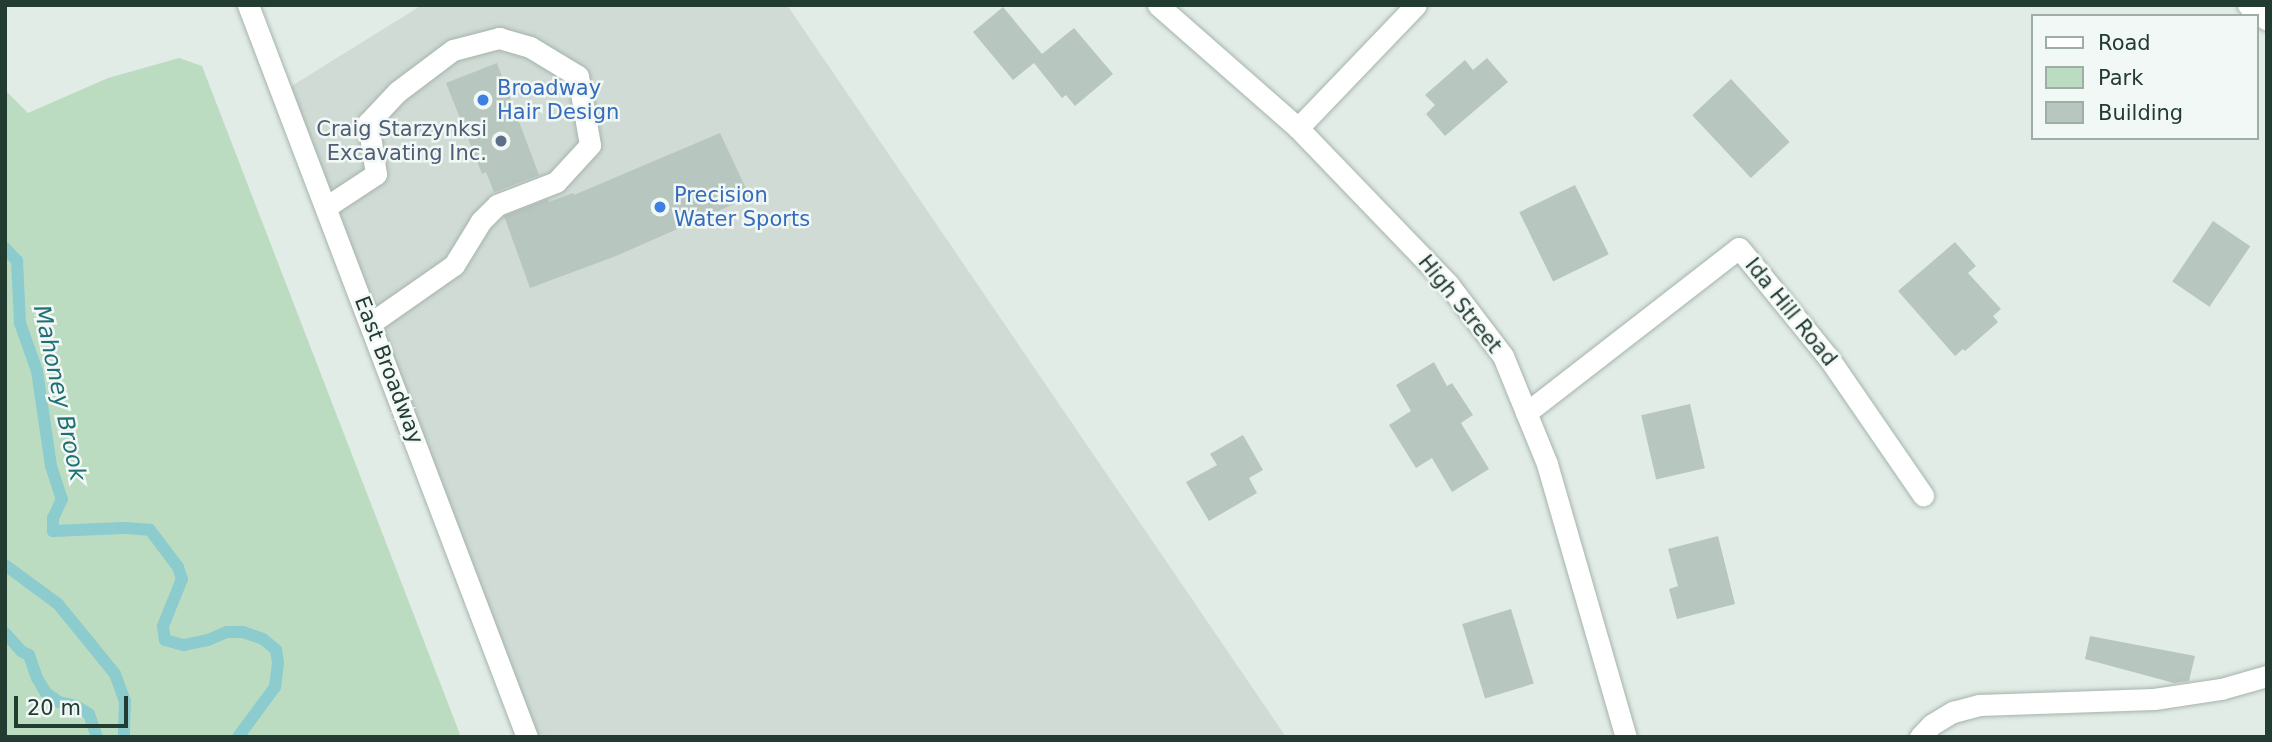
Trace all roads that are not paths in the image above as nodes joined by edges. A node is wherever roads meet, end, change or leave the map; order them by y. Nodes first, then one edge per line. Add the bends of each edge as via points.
1 (248, 5) edge
2 (1158, 5) edge
3 (1416, 5) edge
4 (2248, 5) edge
5 (2267, 20) edge
6 (1298, 128) junction
7 (326, 207) junction
8 (371, 323) junction
9 (1526, 413) junction
10 (1923, 495) dead end
11 (2267, 676) edge
12 (527, 737) edge
13 (1626, 737) edge
14 (1920, 737) edge

1 - 7 street, East Broadway
2 - 6 street, High Street
3 - 6 street
4 - 5 street
6 - 9 street, High Street via 1450,285 1503,356
7 - 8 street, East Broadway
7 - 8 street via 376,174 368,123 397,92 453,50 499,38 530,47 578,76 590,145 556,182 497,205 481,221 454,265
8 - 12 street, East Broadway
9 - 10 street, Ida Hill Road via 1739,248 1828,357
9 - 13 street, High Street via 1547,464
11 - 14 street via 2221,689 2154,699 1979,705 1953,712

